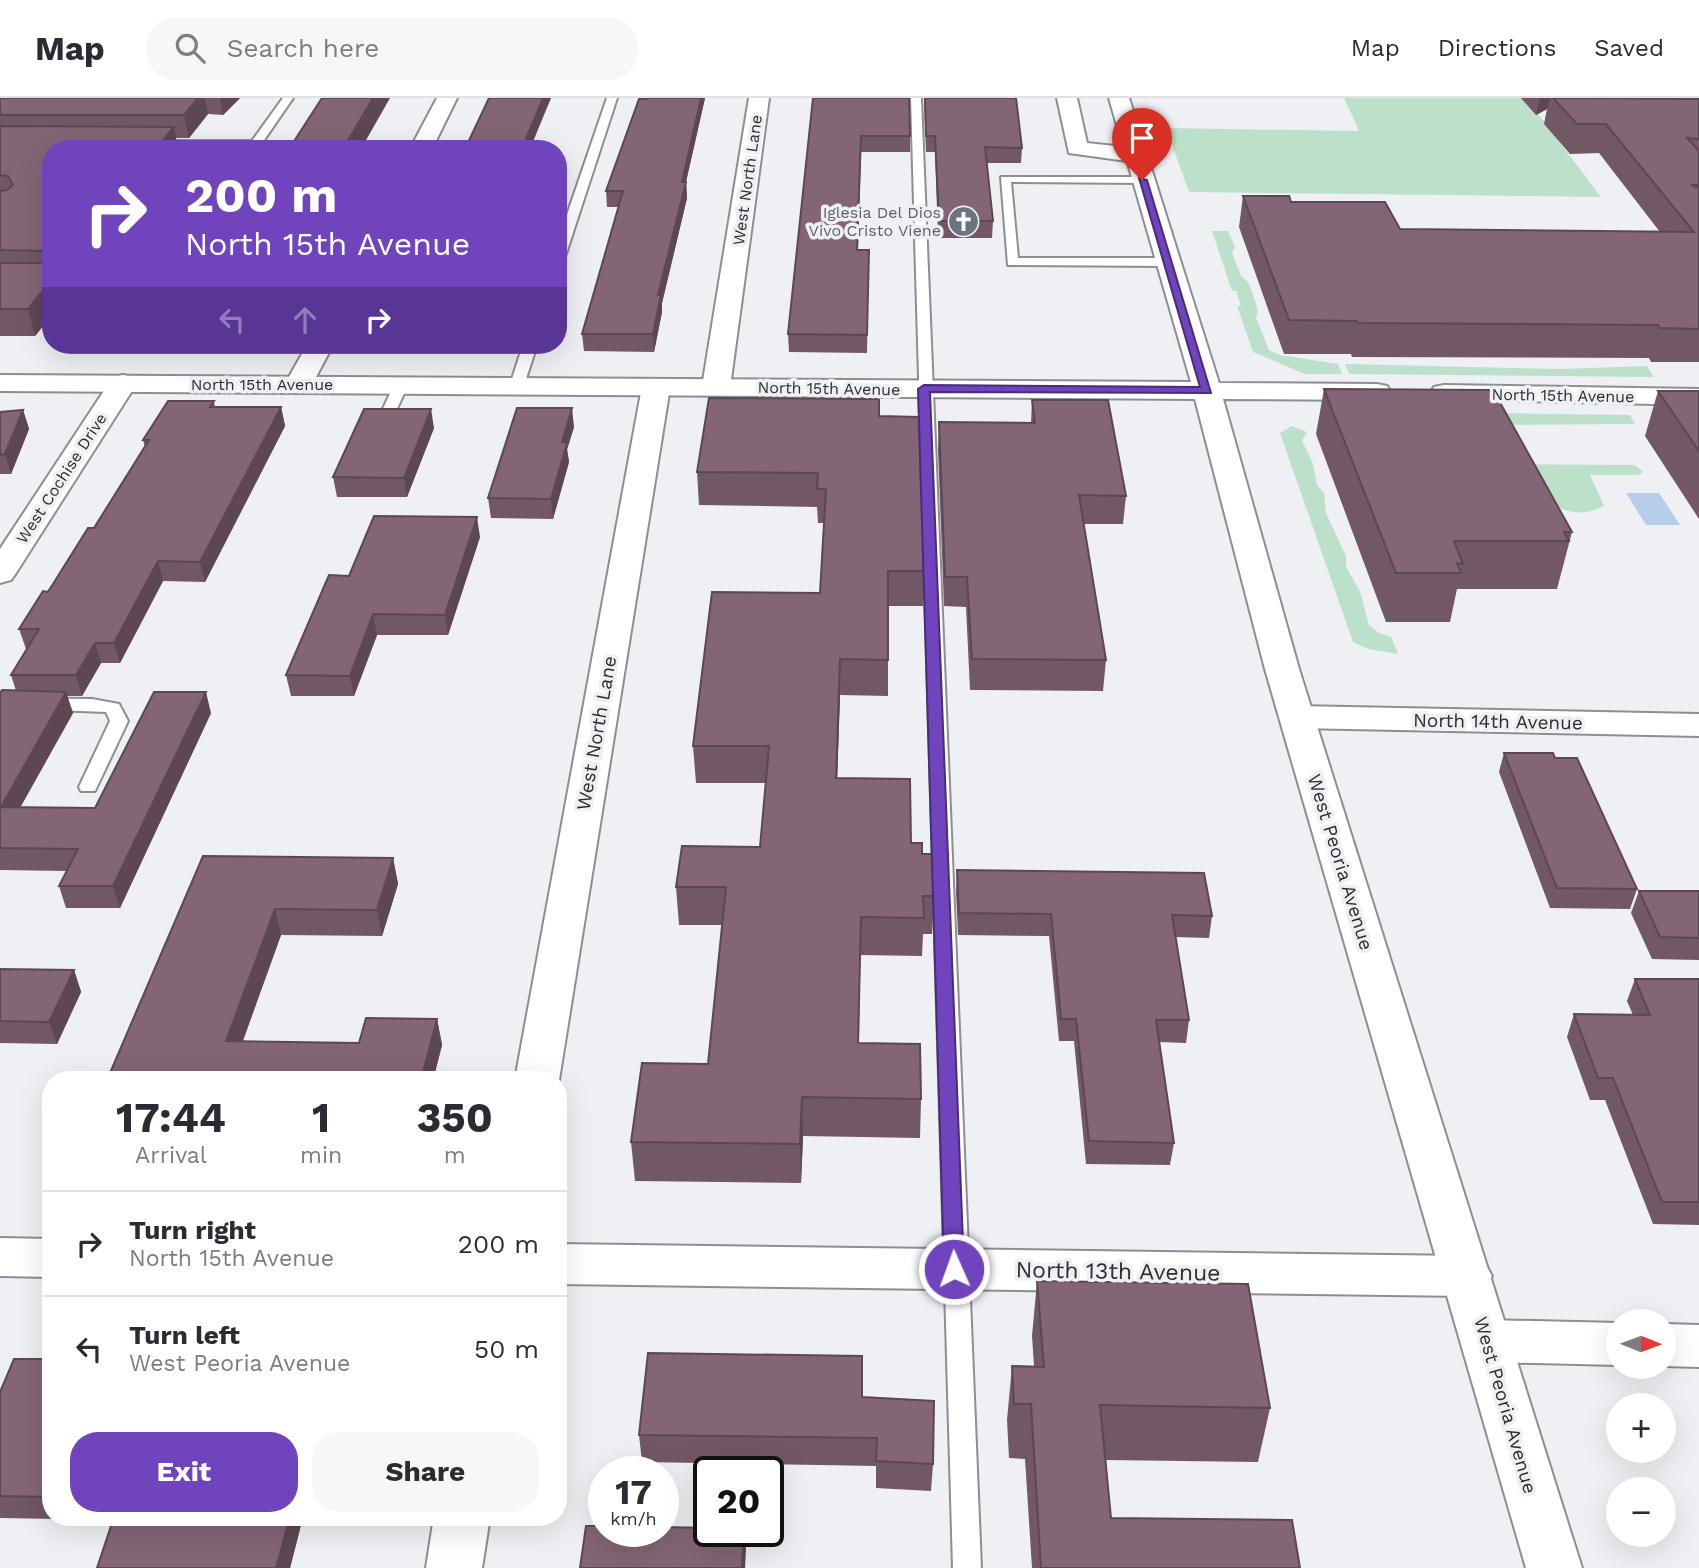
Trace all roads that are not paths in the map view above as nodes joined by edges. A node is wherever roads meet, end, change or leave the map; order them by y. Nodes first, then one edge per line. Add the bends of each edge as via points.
1 (288, 98) edge
2 (447, 98) edge
3 (612, 98) edge
4 (759, 98) edge
5 (916, 98) edge
6 (1067, 98) edge
7 (1119, 98) edge
8 (258, 140) edge
9 (426, 140) edge
10 (1134, 155) junction
11 (1142, 180) junction
12 (567, 233) edge
13 (1166, 262) junction
14 (315, 354) edge
15 (527, 354) edge
16 (0, 383) edge
17 (123, 383) junction
18 (299, 384) junction
19 (401, 385) junction
20 (517, 385) junction
21 (656, 387) junction
22 (716, 387) junction
23 (924, 389) junction
24 (1207, 390) junction
25 (1699, 397) edge
26 (387, 415) edge
27 (0, 573) edge
28 (0, 703) edge
29 (1297, 717) junction
30 (1699, 725) edge
31 (88, 787) dead end
32 (539, 1071) edge
33 (0, 1257) edge
34 (42, 1258) edge
35 (567, 1264) edge
36 (954, 1269) junction
37 (1467, 1276) junction
38 (1487, 1341) junction
39 (1606, 1344) edge
40 (1676, 1345) edge
41 (1699, 1346) edge
42 (461, 1526) edge
43 (454, 1568) edge
44 (967, 1568) edge
45 (1553, 1568) edge

1 - 8 lane
2 - 9 street
3 - 12 lane
4 - 22 street, West North Lane
5 - 23 lane
6 - 10 street via 1077,148
7 - 10 street, West Peoria Avenue
10 - 11 street, West Peoria Avenue
11 - 13 street, West Peoria Avenue
11 - 13 lane via 1004,179 1012,262
13 - 24 street, West Peoria Avenue
14 - 18 street
15 - 20 lane
16 - 17 street, North 15th Avenue
17 - 18 street, North 15th Avenue
17 - 27 street, West Cochise Drive
18 - 19 street, North 15th Avenue
19 - 20 street, North 15th Avenue
19 - 26 lane
20 - 21 street, North 15th Avenue
21 - 22 street, North 15th Avenue
21 - 32 street, West North Lane
22 - 23 street, North 15th Avenue
23 - 24 street, North 15th Avenue
23 - 36 lane
24 - 25 street, North 15th Avenue
24 - 29 street, West Peoria Avenue
28 - 31 lane via 113,708 119,721
29 - 30 street, North 14th Avenue
29 - 37 street, West Peoria Avenue
33 - 34 street
35 - 36 street, North 13th Avenue
36 - 37 street, North 13th Avenue
36 - 44 lane
37 - 38 street, West Peoria Avenue
38 - 39 street
38 - 45 street, West Peoria Avenue
40 - 41 street
42 - 43 street

